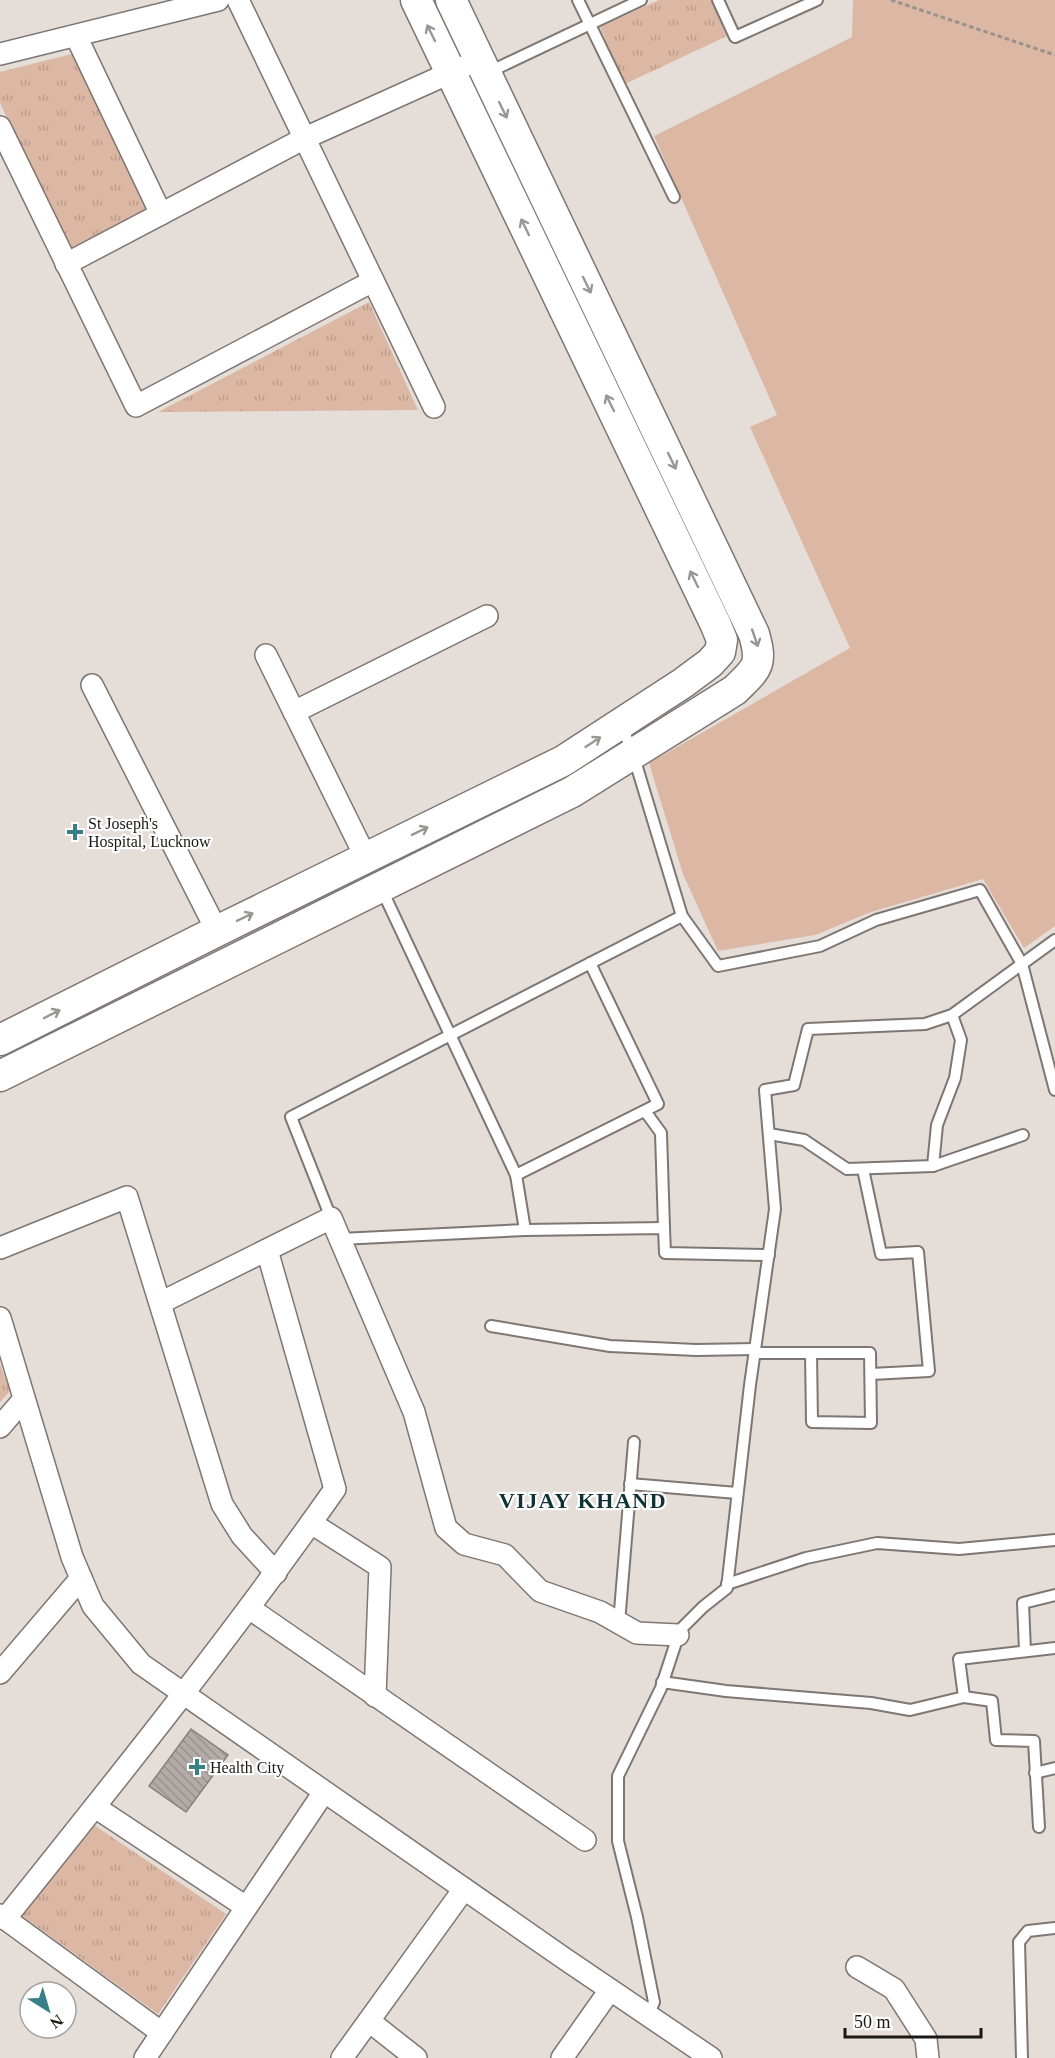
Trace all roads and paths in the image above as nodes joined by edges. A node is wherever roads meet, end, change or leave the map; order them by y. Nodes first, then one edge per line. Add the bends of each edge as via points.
1 (218, 0) edge
2 (238, 0) edge
3 (416, 0) edge
4 (451, 0) edge
5 (578, 0) edge
6 (641, 0) edge
7 (718, 0) edge
8 (817, 0) edge
9 (891, 0) edge
10 (590, 24) junction
11 (76, 36) junction
12 (0, 54) edge
13 (1055, 55) edge
14 (483, 67) junction
15 (451, 73) junction
16 (0, 127) edge
17 (305, 138) junction
18 (674, 197) dead end
19 (161, 214) junction
20 (66, 264) junction
21 (373, 281) junction
22 (434, 407) dead end
23 (487, 616) dead end
24 (266, 655) dead end
25 (92, 685) dead end
26 (294, 712) junction
27 (621, 724) junction
28 (633, 754) junction
29 (366, 858) junction
30 (381, 887) junction
31 (682, 916) junction
32 (217, 931) junction
33 (1055, 940) edge
34 (590, 963) junction
35 (1022, 964) junction
36 (952, 1016) junction
37 (450, 1035) junction
38 (0, 1040) edge
39 (0, 1076) edge
40 (1055, 1090) edge
41 (645, 1111) junction
42 (769, 1134) junction
43 (1023, 1136) dead end
44 (933, 1166) junction
45 (863, 1169) junction
46 (516, 1175) junction
47 (331, 1218) junction
48 (664, 1228) junction
49 (525, 1230) junction
50 (340, 1239) junction
51 (0, 1248) edge
52 (267, 1250) junction
53 (769, 1254) junction
54 (160, 1303) junction
55 (0, 1317) edge
56 (491, 1326) dead end
57 (755, 1351) junction
58 (811, 1353) junction
59 (871, 1374) junction
60 (24, 1399) junction
61 (0, 1427) edge
62 (634, 1442) dead end
63 (630, 1485) junction
64 (738, 1493) junction
65 (311, 1523) junction
66 (1055, 1540) edge
67 (276, 1573) junction
68 (81, 1578) junction
69 (727, 1584) junction
70 (1055, 1595) edge
71 (249, 1608) junction
72 (619, 1623) junction
73 (678, 1635) junction
74 (1055, 1648) edge
75 (1025, 1651) junction
76 (0, 1673) edge
77 (662, 1682) junction
78 (184, 1694) junction
79 (375, 1696) junction
80 (964, 1697) junction
81 (1055, 1768) edge
82 (1035, 1773) junction
83 (324, 1792) junction
84 (95, 1807) junction
85 (1039, 1827) dead end
86 (585, 1840) dead end
87 (464, 1889) junction
88 (246, 1907) junction
89 (3, 1917) edge
90 (1055, 1928) edge
91 (857, 1967) dead end
92 (610, 1990) junction
93 (648, 2016) junction
94 (369, 2021) junction
95 (162, 2033) junction
96 (145, 2058) edge
97 (342, 2058) edge
98 (416, 2058) edge
99 (562, 2058) edge
100 (711, 2058) edge
101 (928, 2058) edge
102 (1022, 2058) edge

1 - 11 street
2 - 17 street
15 -> 3 street
4 - 14 street
5 - 10 lane
6 - 10 lane
7 - 8 lane via 735,37
9 - 13 path
10 - 14 lane
10 - 18 lane
11 - 12 street
11 - 19 street
14 - 15 street
14 -> 28 street via 760,653 756,669 735,690
15 - 17 street
27 -> 15 street via 710,663 720,652 722,640
16 - 20 street
17 - 19 street
17 - 21 street
19 - 20 street
20 - 21 street via 136,406
21 - 22 street
23 - 26 street
24 - 26 street
25 - 32 street
26 - 29 street
27 - 28 lane
29 -> 27 street via 563,761
28 - 30 street via 572,792
28 - 31 lane
32 -> 29 street
30 - 37 lane
30 - 39 street
31 - 34 lane
31 - 35 lane via 718,966 820,946 876,920 980,890
38 -> 32 street
33 - 35 lane
34 - 37 lane
34 - 41 lane via 658,1104
35 - 36 lane
35 - 40 lane
36 - 42 lane via 925,1024 808,1029 794,1085 765,1090
36 - 44 lane via 961,1040 956,1078 937,1125
37 - 46 lane
37 - 47 lane via 291,1116
41 - 46 lane
41 - 48 lane via 661,1133
42 - 45 lane via 804,1140 847,1169
42 - 53 lane via 775,1209
43 - 44 lane
44 - 45 lane
45 - 59 lane via 880,1254 918,1252 929,1371
46 - 49 lane
47 - 50 street
47 - 52 street
48 - 49 lane
48 - 53 lane via 664,1252
49 - 50 lane
50 - 72 street via 414,1412 446,1527 464,1544 505,1555 540,1592 600,1612
51 - 54 street via 127,1197
52 - 54 street
52 - 65 street via 335,1489
53 - 57 lane
54 - 67 street via 222,1504 242,1536
55 - 60 street
56 - 57 lane via 610,1346
57 - 58 lane
57 - 64 lane
58 - 59 lane via 870,1353
58 - 59 lane via 812,1422 871,1423
60 - 61 street
60 - 68 street
62 - 63 lane
63 - 64 lane
63 - 72 lane
64 - 69 lane
65 - 67 street
65 - 79 street via 380,1567
66 - 69 lane via 959,1549 877,1543 806,1558
67 - 71 street
68 - 76 street
68 - 78 street via 93,1606 141,1664
69 - 73 lane
70 - 75 lane via 1023,1603
71 - 78 street
71 - 79 street
72 - 73 street via 637,1634
73 - 77 lane
74 - 75 lane
75 - 80 lane via 958,1659
77 - 80 lane via 910,1710
77 - 93 lane via 618,1776 618,1842 654,2002
78 - 83 street
78 - 84 street
79 - 86 street
80 - 82 lane via 992,1701 996,1740 1034,1741
81 - 82 lane
82 - 85 lane
83 - 87 street
83 - 88 street
84 - 88 street
84 - 89 street
87 - 92 street
87 - 94 street
88 - 95 street
89 - 95 street
90 - 102 lane via 1028,1931 1019,1942
91 - 101 street via 894,1989 926,2039
92 - 93 street
92 - 99 street
93 - 100 street
94 - 97 street
94 - 98 street
95 - 96 street

